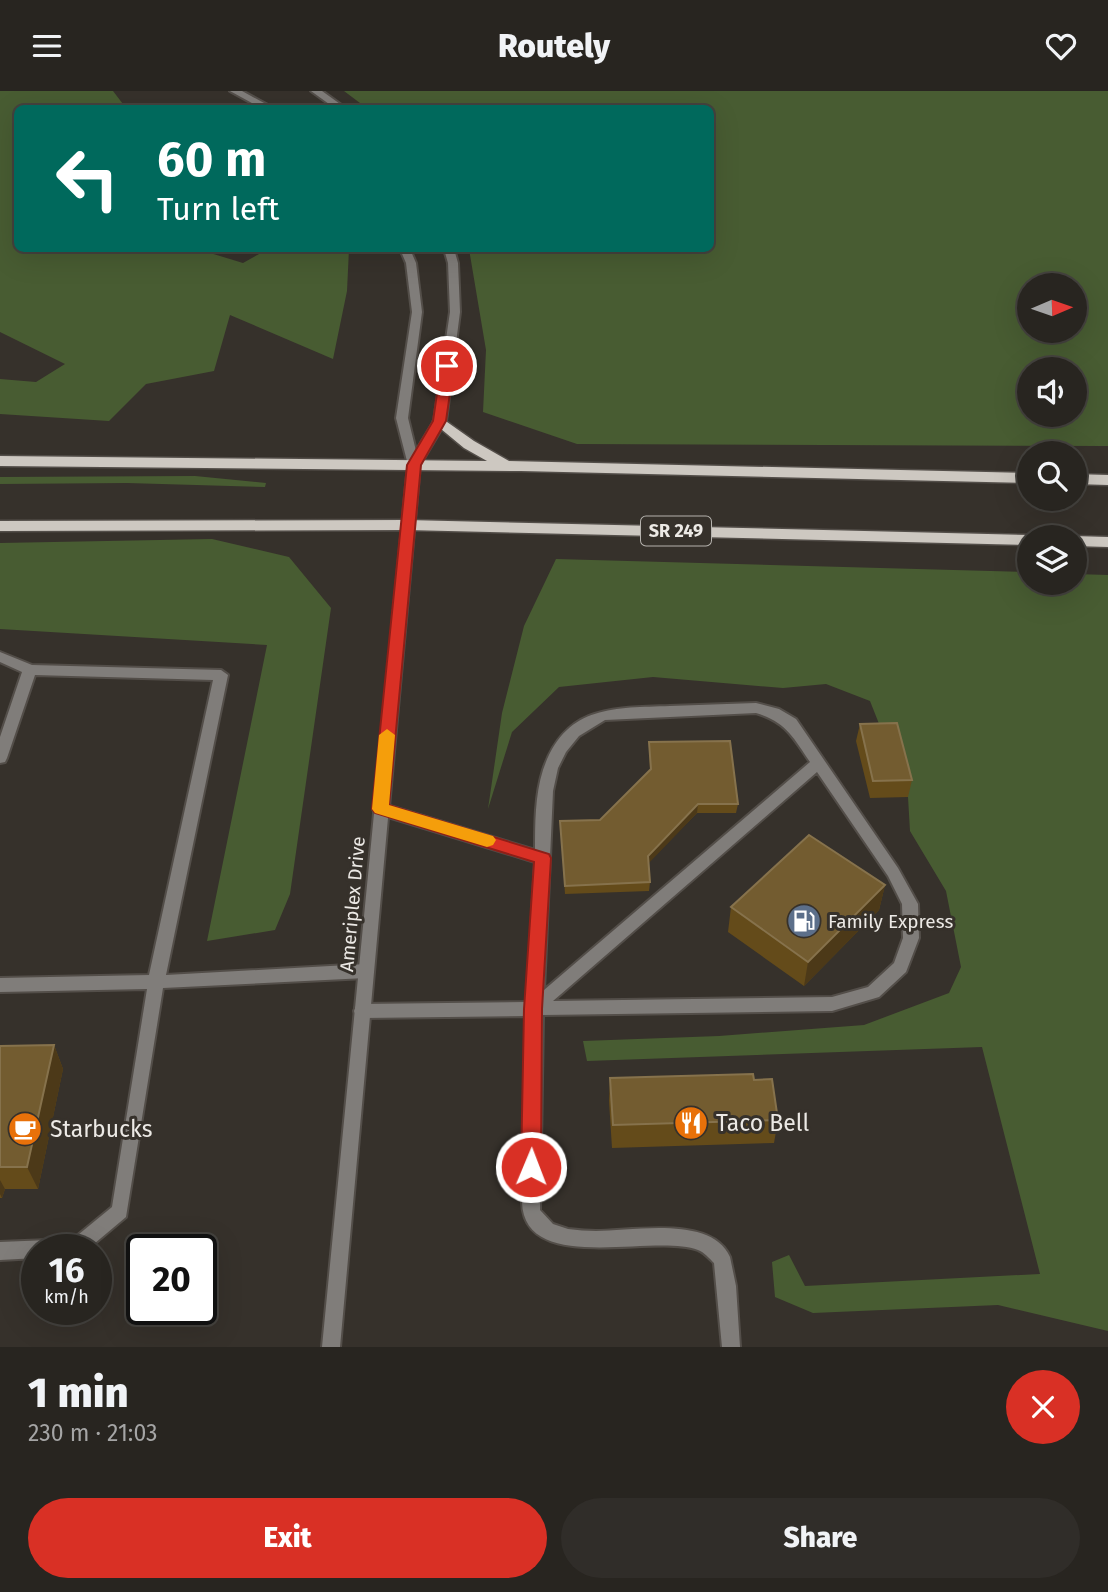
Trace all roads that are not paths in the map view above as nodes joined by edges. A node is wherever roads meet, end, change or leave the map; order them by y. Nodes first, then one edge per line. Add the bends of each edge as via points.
1 (235, 91) edge
2 (316, 91) edge
3 (263, 105) edge
4 (337, 105) edge
5 (406, 252) edge
6 (450, 252) edge
7 (440, 421) junction
8 (0, 461) edge
9 (414, 465) junction
10 (512, 466) junction
11 (1017, 478) edge
12 (1087, 479) edge
13 (1108, 480) edge
14 (407, 525) junction
15 (0, 526) edge
16 (1017, 540) edge
17 (1087, 541) edge
18 (1108, 542) edge
19 (0, 657) edge
20 (30, 670) junction
21 (0, 758) edge
22 (819, 762) junction
23 (380, 809) junction
24 (542, 858) junction
25 (366, 971) junction
26 (156, 982) junction
27 (0, 985) edge
28 (533, 1009) junction
29 (362, 1011) junction
30 (0, 1251) edge
31 (331, 1347) edge
32 (731, 1347) edge

1 - 3 street
2 - 4 street
5 - 9 street, Ameriplex Drive via 417,312 402,418
6 - 7 street, Ameriplex Drive via 454,312
7 - 9 street, Ameriplex Drive
7 - 10 main road via 459,440
8 - 9 main road
9 - 10 main road
9 - 14 street, Ameriplex Drive
10 - 11 main road
12 - 13 main road
14 - 15 main road, SR 249
14 - 16 main road, SR 249
14 - 23 street, Ameriplex Drive
17 - 18 main road
19 - 20 street
20 - 21 street
20 - 26 street via 221,675
22 - 24 street via 791,723 756,708 611,713 591,719 561,747 550,769
22 - 28 street
22 - 28 street via 910,904 911,938 900,967 873,992 832,1004
23 - 24 street
23 - 25 street, Ameriplex Drive
24 - 28 street
25 - 26 street
25 - 29 street, Ameriplex Drive
26 - 27 street
26 - 30 street via 120,1211 78,1247
28 - 29 street
28 - 32 street via 533,1215 548,1232 567,1239 684,1238 709,1245 722,1259
29 - 31 street, Ameriplex Drive

